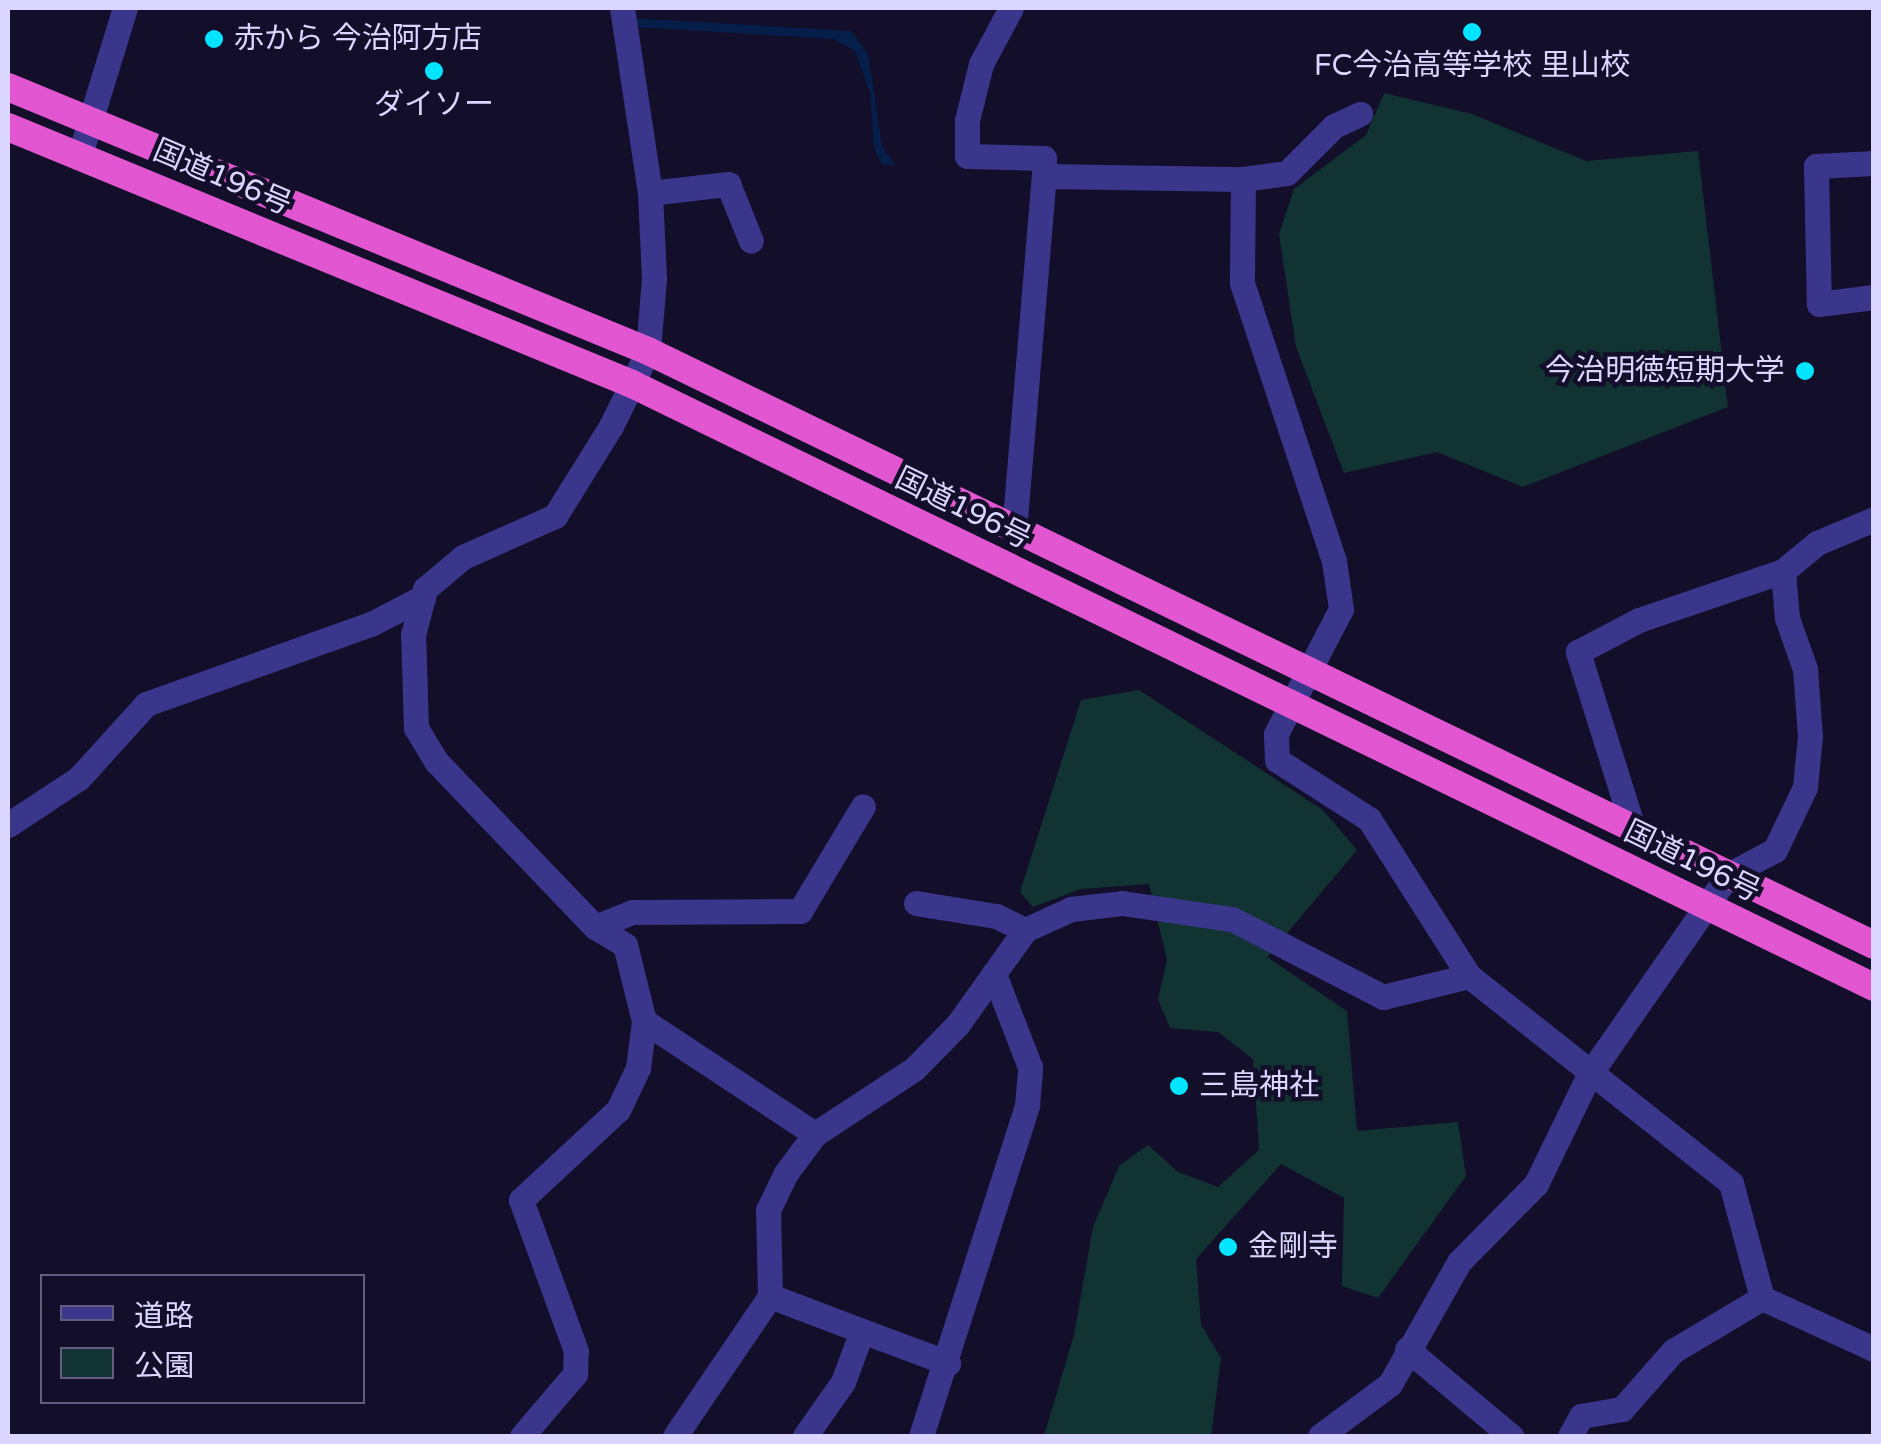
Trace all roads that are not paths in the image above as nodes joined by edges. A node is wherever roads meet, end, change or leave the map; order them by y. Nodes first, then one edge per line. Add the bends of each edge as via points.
1 (125, 8) edge
2 (622, 8) edge
3 (1011, 8) edge
4 (8, 86) edge
5 (1360, 114) dead end
6 (94, 118) junction
7 (8, 127) edge
8 (80, 154) junction
9 (1874, 163) edge
10 (1044, 176) junction
11 (1243, 179) junction
12 (650, 193) junction
13 (752, 241) dead end
14 (1874, 296) edge
15 (648, 351) junction
16 (632, 384) junction
17 (1874, 519) edge
18 (1014, 531) junction
19 (1783, 570) junction
20 (423, 597) junction
21 (1307, 676) junction
22 (1292, 704) junction
23 (862, 806) dead end
24 (8, 826) edge
25 (1634, 830) junction
26 (1728, 875) junction
27 (916, 903) dead end
28 (1706, 905) junction
29 (595, 928) junction
30 (1024, 930) junction
31 (1874, 945) edge
32 (994, 974) junction
33 (1468, 976) junction
34 (1874, 986) edge
35 (644, 1021) junction
36 (1588, 1074) junction
37 (815, 1134) junction
38 (770, 1296) junction
39 (1762, 1298) junction
40 (862, 1331) junction
41 (1408, 1349) junction
42 (1874, 1349) edge
43 (948, 1363) junction
44 (522, 1436) edge
45 (677, 1436) edge
46 (805, 1436) edge
47 (921, 1436) edge
48 (1320, 1436) edge
49 (1510, 1436) edge
50 (1570, 1436) edge

1 - 6 street
2 - 12 street
3 - 10 street via 981,64 967,120 967,156 1044,158
4 - 6 highway, 国道196号
5 - 11 street via 1334,126 1287,173
6 - 8 street
6 - 15 highway, 国道196号
7 - 8 highway, 国道196号
8 - 16 highway, 国道196号
9 - 14 street via 1816,166 1820,304
10 - 11 street
10 - 18 street
11 - 21 street via 1242,282 1334,561 1341,610
12 - 13 street via 728,184
12 - 15 street via 654,278
15 - 16 street
15 - 18 highway, 国道196号
16 - 20 street via 555,516 463,558
16 - 22 highway, 国道196号
17 - 19 street via 1817,543
18 - 21 highway, 国道196号
19 - 25 street via 1639,620 1578,652
19 - 26 street via 1787,618 1804,669 1810,736 1804,786 1776,850
20 - 24 street via 371,624 146,704 79,778
20 - 29 street via 412,636 416,728 436,761
21 - 22 street
21 - 25 highway, 国道196号
22 - 28 highway, 国道196号
22 - 33 street via 1276,734 1278,760 1369,818
23 - 29 street via 800,911 632,912
25 - 26 highway, 国道196号
26 - 28 street
26 - 31 highway, 国道196号
27 - 30 street via 996,916
28 - 34 highway, 国道196号
28 - 36 street
29 - 35 street via 625,945
30 - 32 street
30 - 33 street via 1071,909 1122,904 1232,919 1382,997
32 - 37 street via 914,1069
32 - 43 street via 1030,1067 1027,1105
33 - 36 street
35 - 37 street
35 - 44 street via 638,1068 618,1110 520,1200 576,1351 575,1374
36 - 39 street via 1731,1182
36 - 41 street via 1536,1184 1458,1262
37 - 38 street via 768,1210
38 - 40 street
38 - 45 street
39 - 42 street
39 - 50 street via 1674,1351 1622,1409 1581,1416
40 - 43 street
40 - 46 street via 843,1382
41 - 48 street via 1390,1384
41 - 49 street
43 - 47 street

